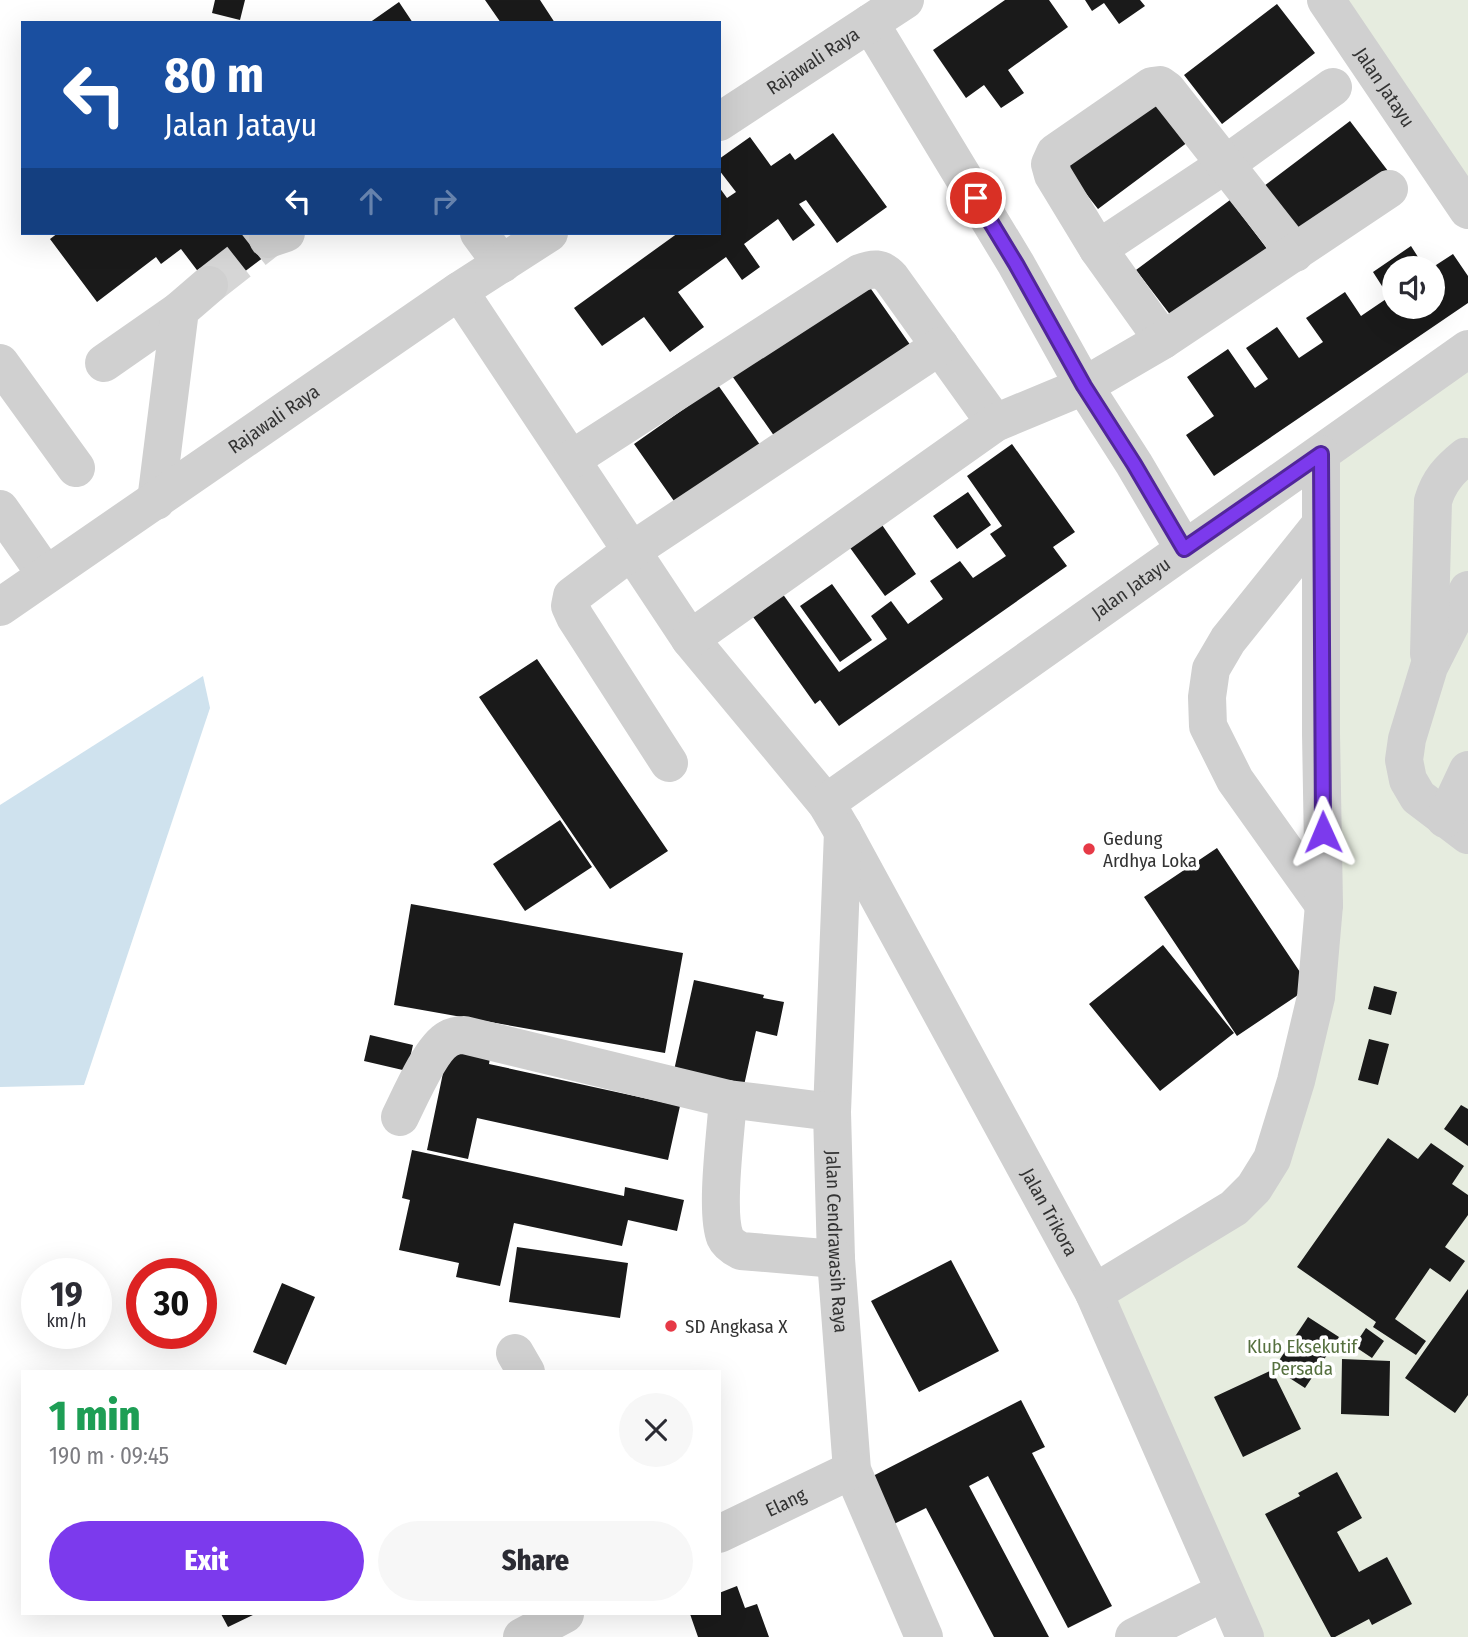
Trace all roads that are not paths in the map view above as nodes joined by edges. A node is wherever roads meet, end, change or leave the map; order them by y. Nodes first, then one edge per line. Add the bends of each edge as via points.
1 (905, 0) edge
2 (1326, 0) edge
3 (870, 23) junction
4 (1333, 88) dead end
5 (721, 121) edge
6 (1226, 164) junction
7 (1389, 189) dead end
8 (1468, 210) edge
9 (480, 235) edge
10 (546, 235) edge
11 (1098, 249) junction
12 (1295, 253) junction
13 (502, 264) junction
14 (209, 285) tunnel mouth
15 (459, 292) junction
16 (180, 310) junction
17 (1163, 341) junction
18 (940, 346) junction
19 (1468, 349) edge
20 (0, 363) edge
21 (104, 363) dead end
22 (1084, 386) junction
23 (995, 423) junction
24 (1321, 454) junction
25 (1468, 457) edge
26 (572, 459) junction
27 (76, 468) dead end
28 (156, 501) junction
29 (0, 509) edge
30 (1321, 524) junction
31 (1184, 549) junction
32 (633, 550) junction
33 (46, 575) junction
34 (1468, 590) edge
35 (0, 607) edge
36 (691, 639) junction
37 (1429, 667) junction
38 (669, 763) dead end
39 (1468, 771) edge
40 (835, 817) junction
41 (1457, 827) edge
42 (1324, 905) junction
43 (728, 1099) junction
44 (832, 1112) junction
45 (400, 1117) dead end
46 (836, 1259) junction
47 (1094, 1293) junction
48 (852, 1470) junction
49 (721, 1533) edge
50 (1224, 1592) junction
51 (563, 1615) edge
52 (523, 1637) edge
53 (924, 1637) edge
54 (1134, 1637) edge
55 (1245, 1637) edge

1 - 3 street, Rajawali Raya
2 - 8 street, Jalan Jatayu
3 - 5 street, Rajawali Raya
3 - 22 street
4 - 6 street
6 - 11 street
6 - 11 street via 1167,90 1152,86 1060,149 1050,164
6 - 12 street
7 - 12 street
9 - 13 street
10 - 13 street, Rajawali Raya
11 - 17 street
12 - 17 street
13 - 15 street, Rajawali Raya
14 - 16 street
15 - 26 street, Jalan Trikora
15 - 28 street, Rajawali Raya
16 - 21 street
16 - 28 street
17 - 22 street
18 - 23 street
18 - 26 street via 891,278 881,270 868,270
18 - 32 street
19 - 24 street, Jalan Jatayu
20 - 27 street
22 - 23 street
22 - 31 street
23 - 36 street
24 - 30 street
24 - 31 street, Jalan Jatayu
25 - 37 street via 1448,471 1433,500
26 - 32 street, Jalan Trikora
28 - 33 street, Rajawali Raya
29 - 33 street
30 - 42 street
30 - 42 street via 1228,640 1211,669 1207,697 1209,726 1235,780
31 - 40 street, Jalan Jatayu
32 - 36 street, Jalan Trikora
32 - 38 street via 572,596 570,606
33 - 35 street, Rajawali Raya
34 - 37 street
36 - 40 street, Jalan Trikora
37 - 41 street via 1406,739 1404,760 1418,797
39 - 41 street
40 - 44 street, Jalan Cendrawasih Raya
40 - 47 street, Jalan Trikora
42 - 47 street via 1316,997 1272,1159 1254,1188 1234,1208
43 - 44 street
43 - 45 street via 464,1035 450,1037 441,1045
43 - 46 street via 721,1203 726,1239 741,1251
44 - 46 street, Jalan Cendrawasih Raya
46 - 48 street, Jalan Cendrawasih Raya
47 - 50 street, Jalan Trikora
48 - 49 street, Elang
48 - 53 street, Jalan Cendrawasih Raya
50 - 54 street
50 - 55 street, Jalan Trikora
51 - 52 street

